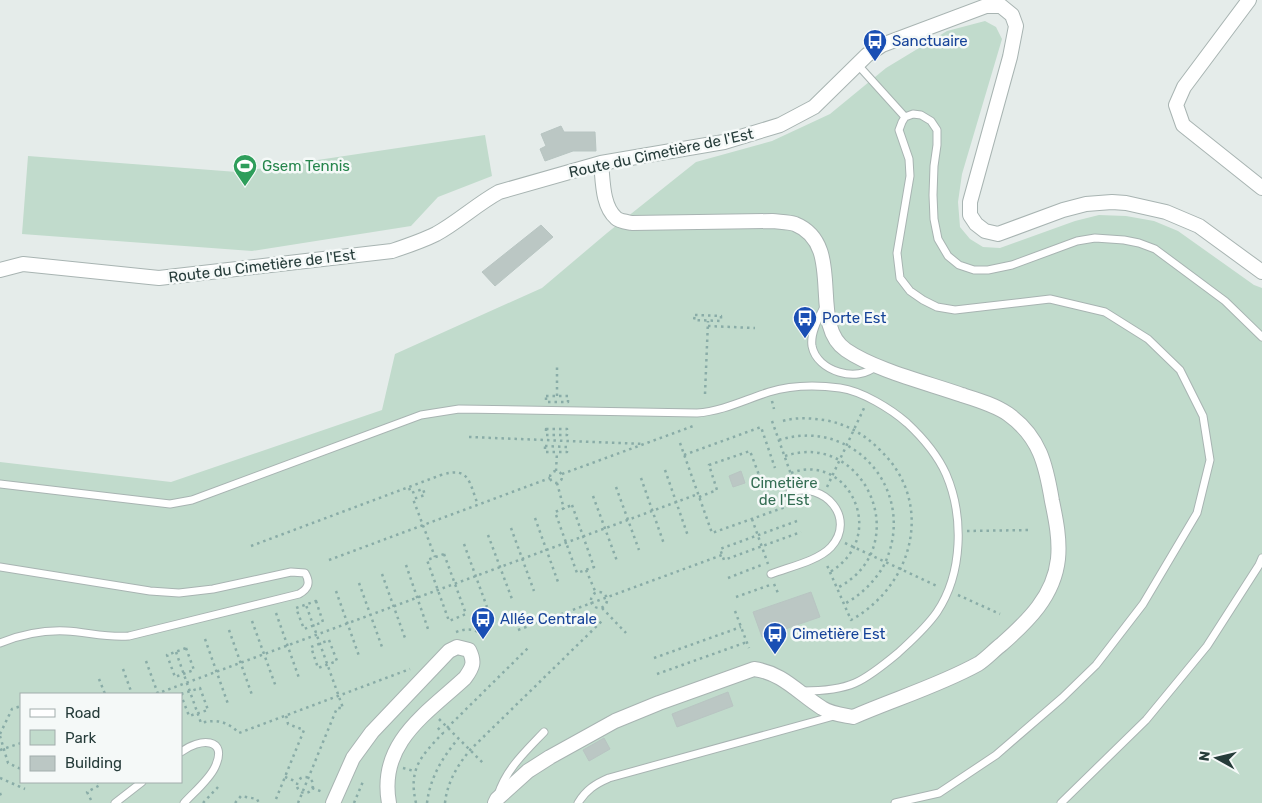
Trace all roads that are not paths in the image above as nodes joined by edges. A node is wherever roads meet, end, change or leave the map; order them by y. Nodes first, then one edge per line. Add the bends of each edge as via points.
1 (1249, 0) edge
2 (858, 64) junction
3 (906, 117) junction
4 (601, 163) junction
5 (1262, 188) edge
6 (0, 270) edge
7 (1262, 272) edge
8 (826, 303) junction
9 (1262, 337) edge
10 (876, 366) junction
11 (0, 484) edge
12 (794, 491) road end
13 (1262, 558) edge
14 (0, 567) edge
15 (771, 574) road end
16 (0, 643) edge
17 (800, 692) junction
18 (838, 715) junction
19 (544, 732) dead end
20 (182, 751) edge
21 (141, 783) edge
22 (496, 801) edge
23 (115, 803) edge
24 (184, 803) edge
25 (333, 803) edge
26 (389, 803) edge
27 (578, 803) edge
28 (895, 803) edge
29 (1062, 803) edge

1 - 5 street via 1184,87 1176,105 1184,125
2 - 3 lane
2 - 4 street, Route du Cimetière de l'Est via 814,107 780,125 724,142
2 - 7 street, Route du Cimetière de l'Est via 882,45 986,6 1001,6 1012,15 1016,26 970,202 970,215 976,224 985,232 998,234 1086,204 1126,203 1166,212 1199,226
3 - 9 lane via 921,115 937,130 934,219 938,239 948,256 960,265 988,270 1095,238 1139,243 1154,249 1225,301
3 - 28 lane via 900,130 910,159 910,176 897,253 900,278 910,291 937,307 955,310 1050,299 1105,312 1148,340 1180,370 1203,416 1210,460 1197,513 1143,604 1096,665 996,756 939,793
4 - 6 street, Route du Cimetière de l'Est via 499,192 438,233 392,251 159,278 23,264
4 - 8 street via 608,206 616,219 632,223 772,221 795,224 808,232 821,252 826,273
8 - 10 street via 831,329 837,340 845,350
8 - 10 lane via 813,336 812,347 818,359 831,370 846,373 861,374
10 - 18 street via 986,403 1023,425 1037,444 1046,469 1058,528 1058,559 1050,588 1037,610 980,662 853,717
11 - 17 lane via 170,504 192,500 439,411 710,412 786,388 842,388 869,398 898,415 926,442 937,458 946,473 956,505 955,570 928,625 887,662 854,683
12 - 15 lane via 823,494 832,502 840,530 832,546 822,555
13 - 29 lane via 1208,646 1146,720
14 - 16 lane via 179,593 291,572 305,573 308,579 306,590 299,594 129,636 48,631
17 - 18 street via 824,710
17 - 22 street via 778,675 754,669 696,688 638,711 574,744 528,772
18 - 27 lane via 609,778 595,784
19 - 22 lane via 509,772
20 - 24 lane via 195,743 206,741 218,751 214,770
21 - 23 lane
25 - 26 street via 353,758 380,722 449,651 457,647 469,650 474,661 465,678 431,716 403,736 393,754 387,775

